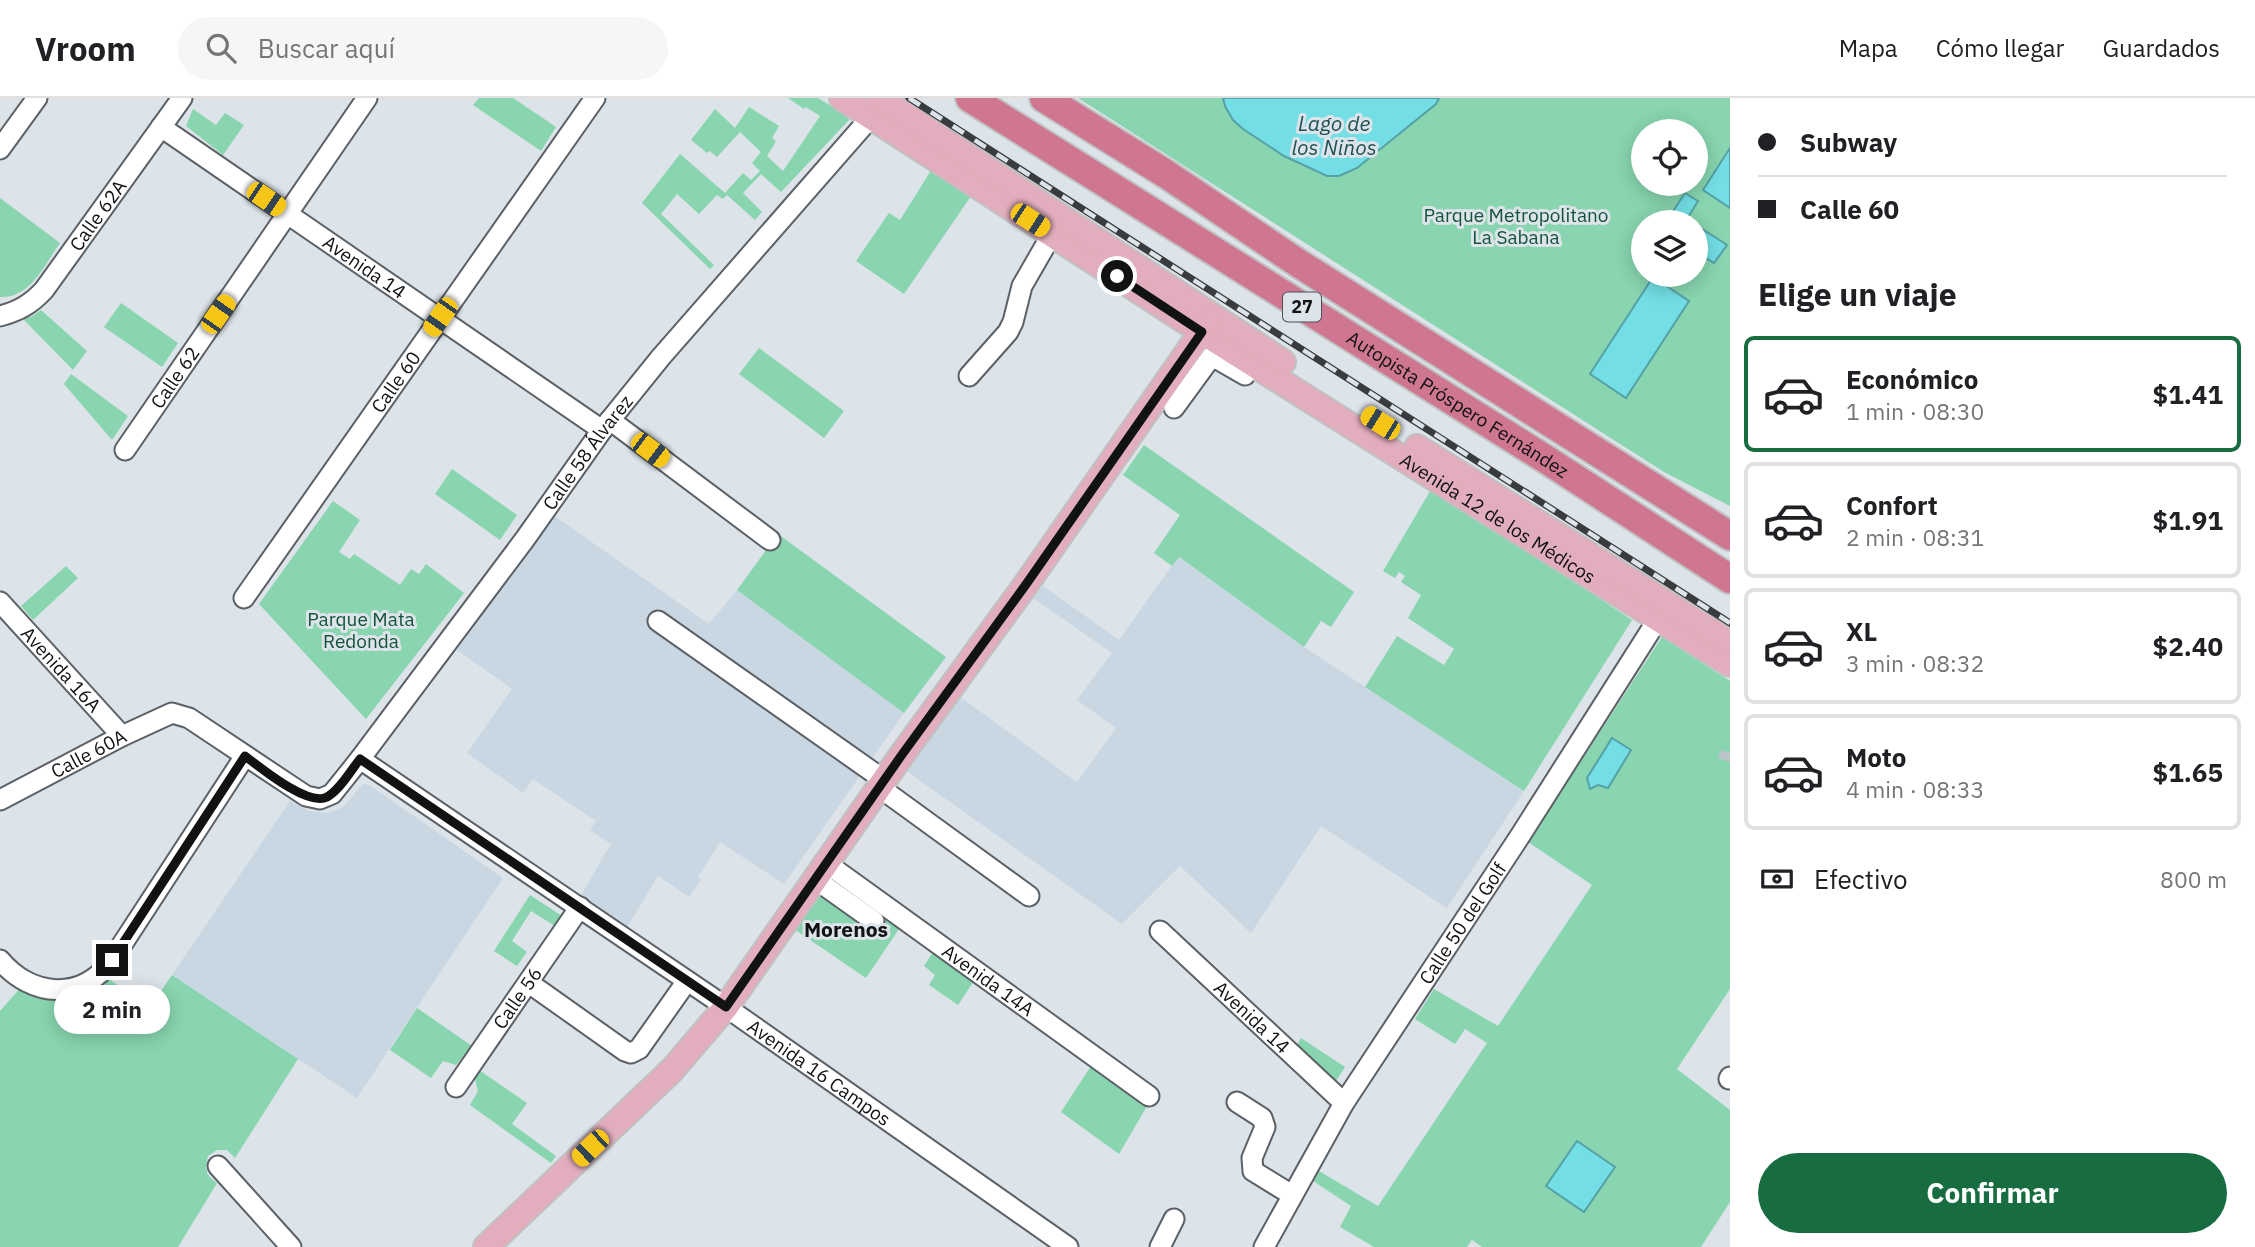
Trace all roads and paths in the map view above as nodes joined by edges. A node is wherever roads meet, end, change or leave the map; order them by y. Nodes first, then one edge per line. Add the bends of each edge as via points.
1 (37, 98) edge
2 (182, 98) edge
3 (367, 98) edge
4 (595, 98) edge
5 (842, 98) edge
6 (970, 98) edge
7 (1044, 98) edge
8 (875, 107) edge
9 (161, 127) junction
10 (0, 149) edge
11 (287, 213) junction
12 (1052, 234) junction
13 (0, 316) edge
14 (440, 317) junction
15 (1207, 324) junction
16 (1245, 375) dead end
17 (969, 376) dead end
18 (1174, 408) dead end
19 (606, 425) junction
20 (125, 450) dead end
21 (1633, 517) junction
22 (1703, 519) junction
23 (1730, 536) edge
24 (769, 540) dead end
25 (1730, 579) edge
26 (244, 598) dead end
27 (0, 602) edge
28 (1663, 611) junction
29 (658, 621) dead end
30 (1730, 643) edge
31 (1730, 664) edge
32 (121, 737) junction
33 (245, 756) junction
34 (360, 759) junction
35 (881, 784) junction
36 (0, 800) edge
37 (821, 871) junction
38 (1029, 896) dead end
39 (580, 908) junction
40 (874, 921) dead end
41 (1160, 931) dead end
42 (0, 960) edge
43 (687, 981) junction
44 (529, 983) junction
45 (726, 1007) junction
46 (456, 1087) dead end
47 (1149, 1096) dead end
48 (1237, 1102) dead end
49 (1344, 1103) junction
50 (218, 1166) dead end
51 (1292, 1195) junction
52 (1174, 1219) dead end
53 (291, 1247) edge
54 (486, 1247) edge
55 (1068, 1247) edge
56 (1160, 1247) edge
57 (1264, 1247) edge

1 - 10 street
2 - 9 street, Calle 62A
3 - 11 street, Calle 62
4 - 14 street, Calle 60
5 - 8 main road, Avenida 12 de los Médicos
6 - 21 highway, Autopista Próspero Fernández / 27
7 - 22 highway, Autopista Próspero Fernández / 27
8 - 12 main road, Avenida 12 de los Médicos
8 - 15 main road, Avenida 12 de los Médicos via 1063,216
8 - 19 street, Calle 58 Álvarez
9 - 11 street, Avenida 14
9 - 13 street, Calle 62A via 44,290 31,303
11 - 14 street, Avenida 14
11 - 20 street, Calle 62
12 - 15 main road, Avenida 12 de los Médicos
12 - 17 street via 1022,286 1008,332
14 - 19 street, Avenida 14
14 - 26 street, Calle 60
15 - 28 main road, Avenida 12 de los Médicos
15 - 35 main road
16 - 18 street via 1210,357
19 - 24 street, Avenida 14
19 - 34 street, Calle 58 Álvarez
21 - 22 highway via 1658,524 1699,547 1709,538
21 - 25 highway, Autopista Próspero Fernández / 27
22 - 23 highway, Autopista Próspero Fernández / 27
27 - 32 street, Avenida 16A
28 - 30 main road, Avenida 12 de los Médicos
28 - 31 main road, Avenida 12 de los Médicos
28 - 49 street, Calle 50 del Golf
29 - 35 street
32 - 33 street, Calle 60A via 167,714 180,714
32 - 36 street, Calle 60A
33 - 34 street, Calle 58 Álvarez via 295,790 320,799 332,794
33 - 42 street via 105,970 82,986 41,988 12,973
34 - 39 street, Avenida 16 Campos
35 - 37 main road
35 - 38 street
37 - 40 street
37 - 45 main road
37 - 47 street, Avenida 14A
39 - 43 street, Avenida 16 Campos
39 - 44 street, Calle 56
41 - 49 street, Avenida 14
43 - 44 street via 639,1049 631,1053
43 - 45 street, Avenida 16 Campos
44 - 46 street, Calle 56
45 - 54 main road via 672,1070
45 - 55 street, Avenida 16 Campos
48 - 51 street via 1262,1118 1265,1127 1252,1158 1253,1171
49 - 51 street, Calle 50 del Golf
50 - 53 street
51 - 57 street, Calle 50 del Golf
52 - 56 street

